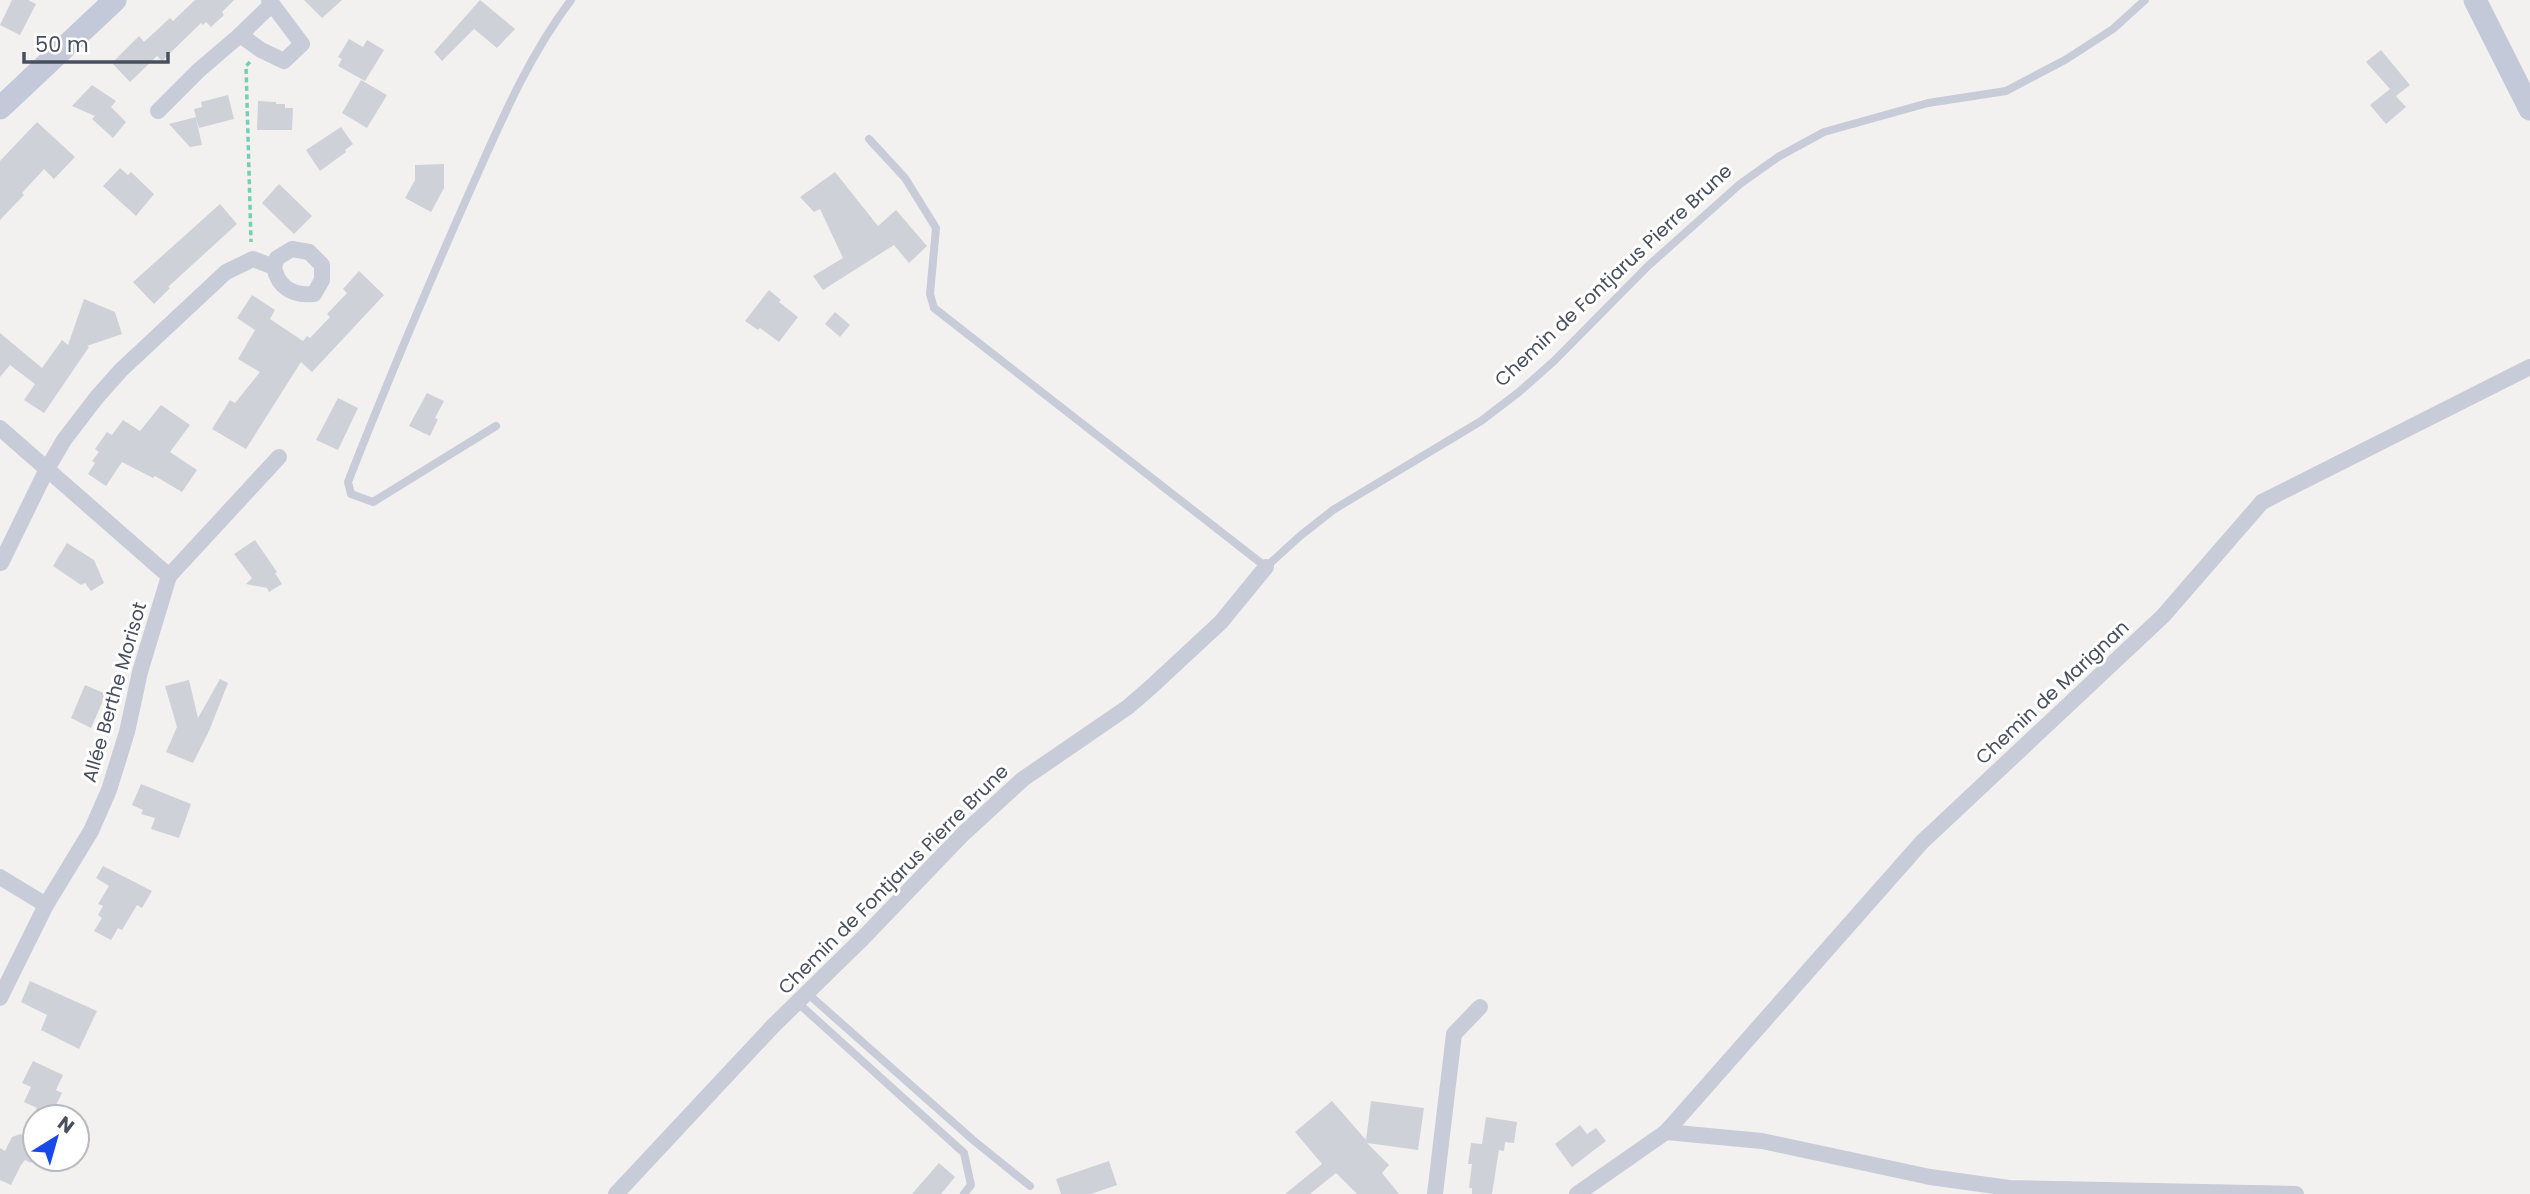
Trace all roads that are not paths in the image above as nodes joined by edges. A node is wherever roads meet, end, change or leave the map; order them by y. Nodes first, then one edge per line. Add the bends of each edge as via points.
1 (115, 0) edge
2 (571, 0) edge
3 (2145, 0) edge
4 (2475, 0) edge
5 (271, 2) edge
6 (240, 35) junction
7 (0, 108) edge
8 (2530, 108) edge
9 (158, 111) dead end
10 (869, 139) dead end
11 (274, 267) junction
12 (2530, 368) edge
13 (496, 426) dead end
14 (0, 428) edge
15 (279, 457) dead end
16 (47, 469) junction
17 (1, 563) edge
18 (1266, 567) junction
19 (169, 576) junction
20 (0, 877) edge
21 (46, 905) junction
22 (802, 997) junction
23 (0, 998) edge
24 (1480, 1007) dead end
25 (1666, 1132) junction
26 (1030, 1186) dead end
27 (2009, 1191) edge
28 (616, 1194) edge
29 (964, 1194) edge
30 (1435, 1194) edge
31 (1577, 1194) edge
32 (2296, 1194) edge

1 - 7 street
2 - 13 lane via 519,83 465,203 348,482 351,494 373,502
3 - 18 lane, Chemin de Fontjarus Pierre Brune via 2113,29 2006,91 1928,103 1825,132 1778,157 1648,266 1519,392 1481,421 1333,510
4 - 8 street
5 - 6 street
5 - 6 street via 302,44 284,61
6 - 9 street
10 - 18 lane via 905,178 936,228 930,294 934,308
11 - 11 street via 278,258 292,249 309,252 322,265 322,280 314,294 299,296 285,288
11 - 16 street via 253,259 226,272 121,370 64,440
12 - 25 street, Chemin de Marignan via 2262,502 2163,616 1922,842
14 - 16 street
15 - 19 street, Allée Berthe Morisot
16 - 17 street
16 - 19 street
18 - 22 street, Chemin de Fontjarus Pierre Brune via 1221,622 1151,687 999,800
19 - 21 street, Allée Berthe Morisot via 109,790 91,831
20 - 21 street
21 - 23 street, Allée Berthe Morisot
22 - 26 lane
22 - 28 street, Chemin de Fontjarus Pierre Brune
22 - 29 lane via 964,1153 971,1185
24 - 30 street via 1454,1034
25 - 27 street via 1762,1141
25 - 31 street, Chemin de Marignan
27 - 32 street

